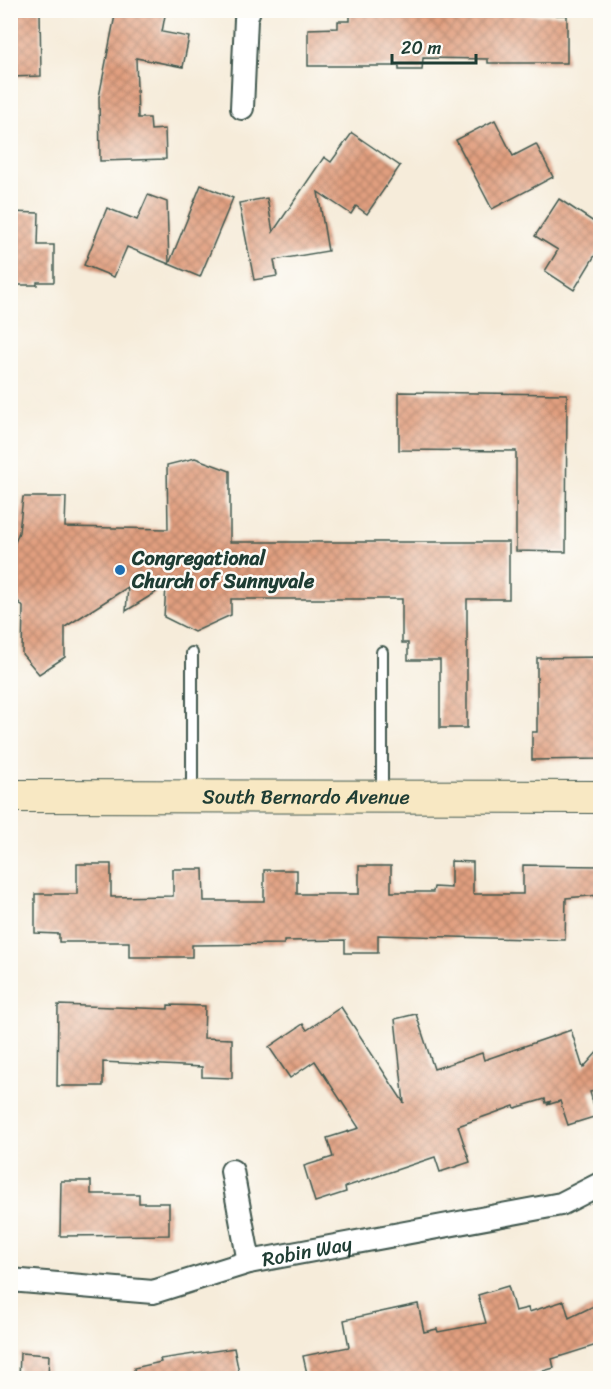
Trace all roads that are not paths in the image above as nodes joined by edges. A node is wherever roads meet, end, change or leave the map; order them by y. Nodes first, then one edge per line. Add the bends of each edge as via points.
1 (249, 10) edge
2 (242, 108) dead end
3 (382, 652) dead end
4 (192, 653) dead end
5 (10, 796) edge
6 (192, 796) junction
7 (382, 796) junction
8 (600, 797) edge
9 (232, 1171) dead end
10 (600, 1184) edge
11 (249, 1262) junction
12 (10, 1280) edge

1 - 2 street
3 - 7 lane
4 - 6 lane
5 - 6 street, South Bernardo Avenue
6 - 7 street, South Bernardo Avenue
7 - 8 street, South Bernardo Avenue
9 - 11 street
10 - 11 street, Robin Way via 561,1204
11 - 12 street, Robin Way via 153,1292

